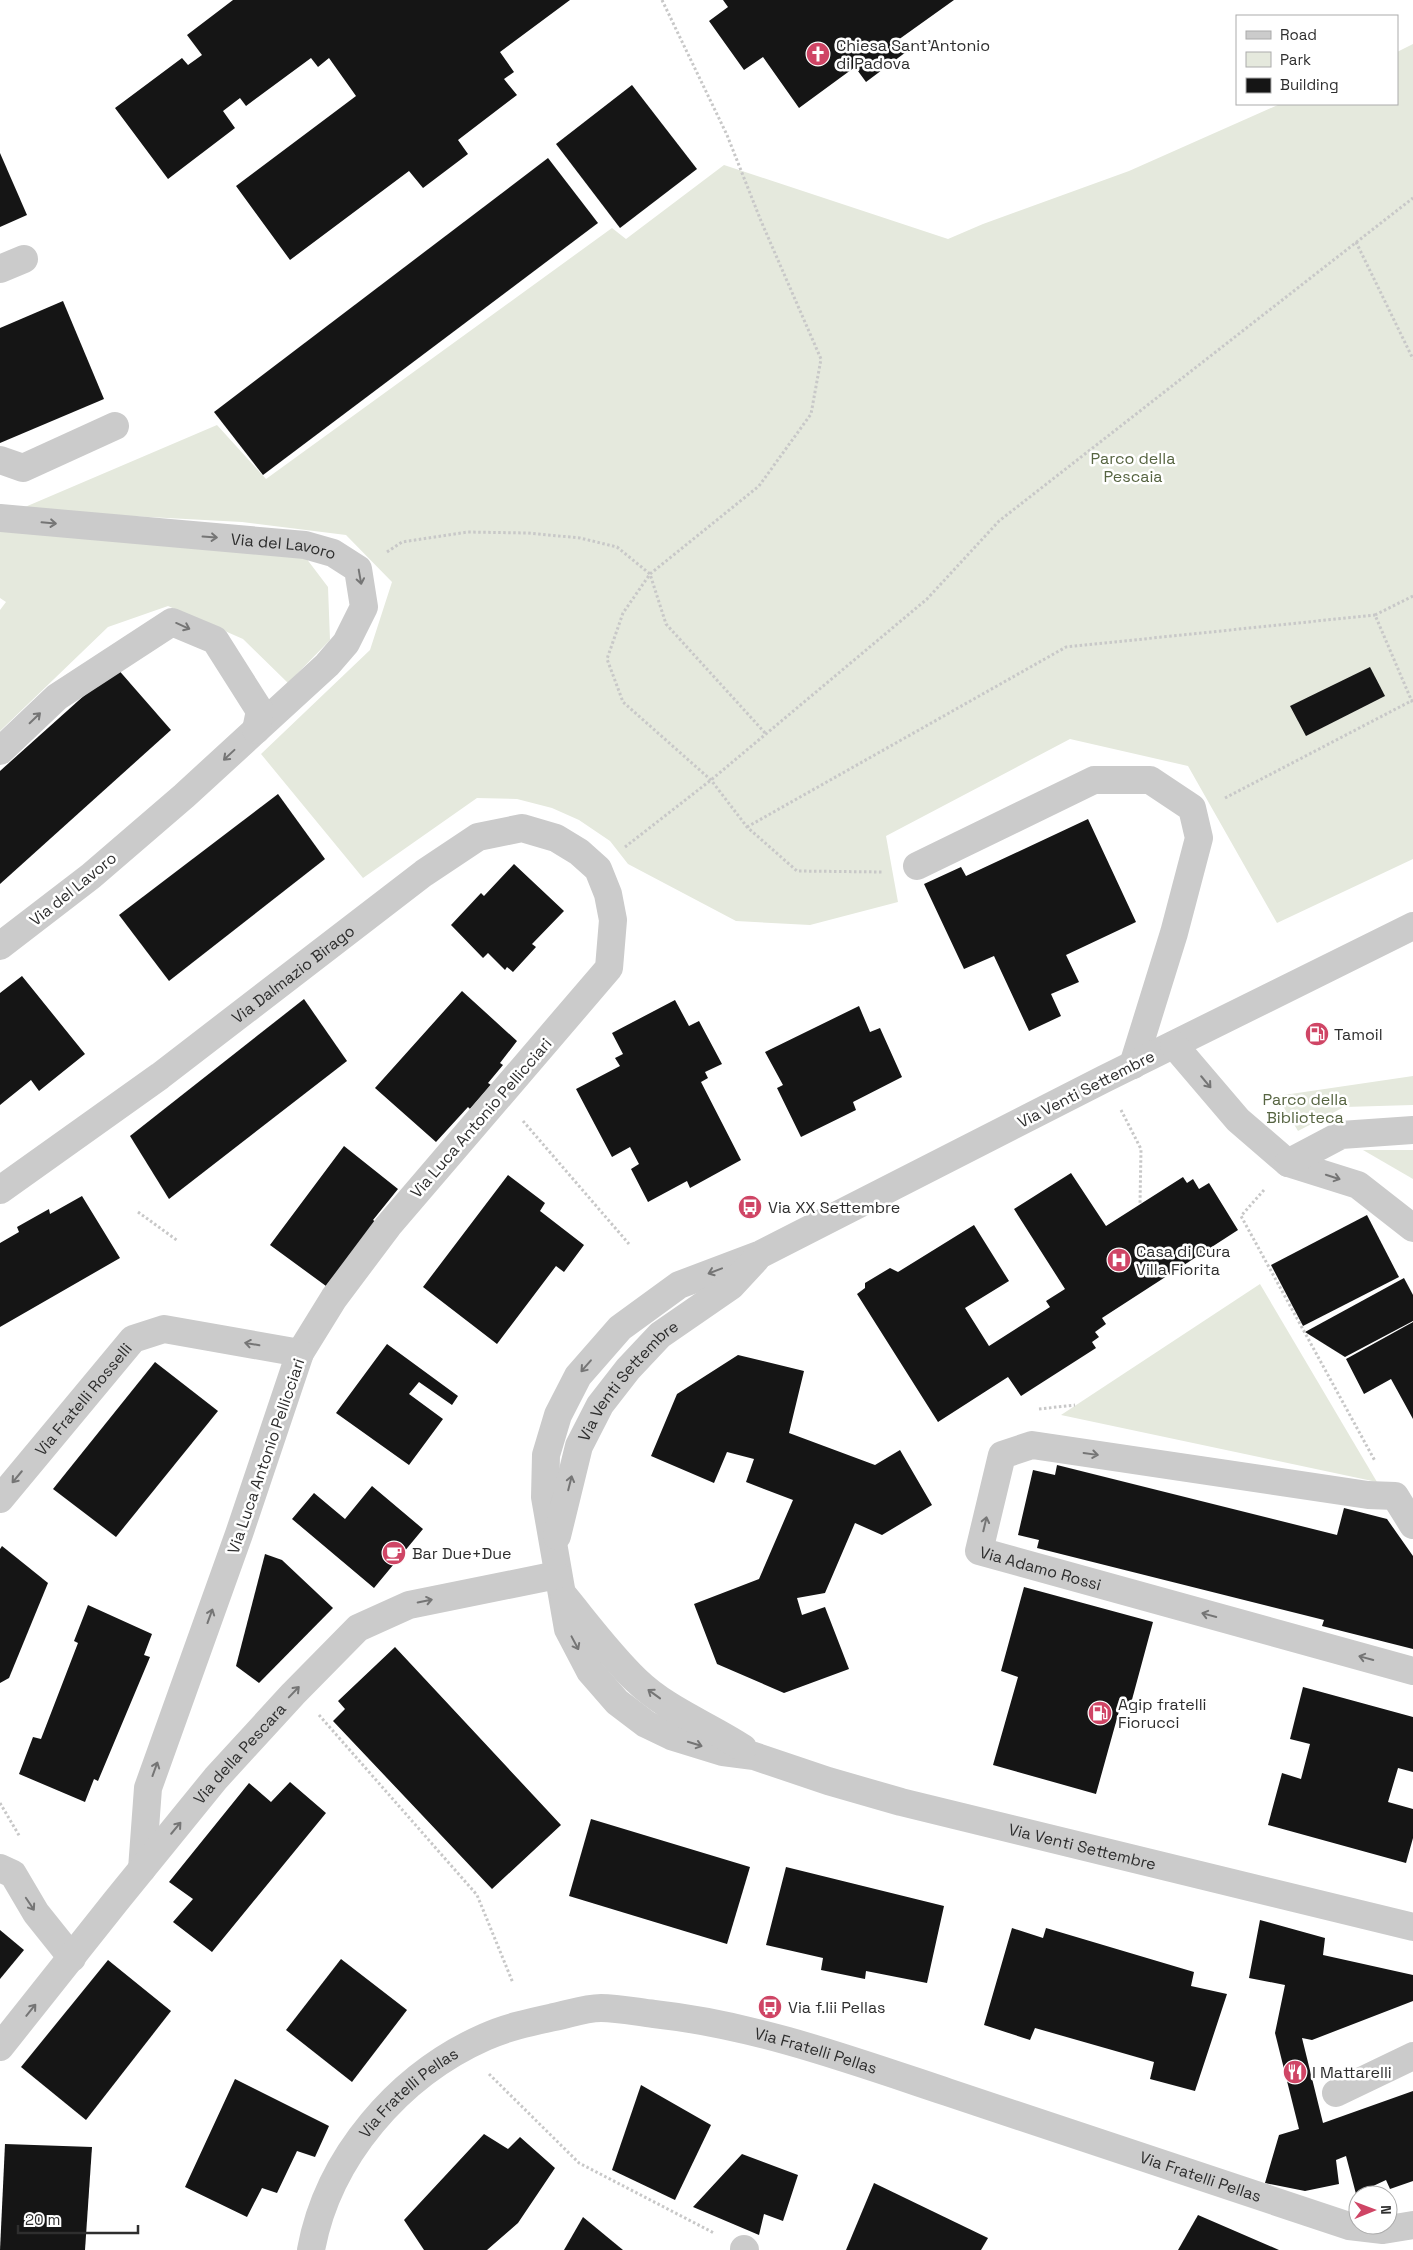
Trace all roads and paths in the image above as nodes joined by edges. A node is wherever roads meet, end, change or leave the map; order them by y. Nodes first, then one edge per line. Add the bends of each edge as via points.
1 (662, 0) edge
2 (1413, 198) edge
3 (1356, 242) junction
4 (1413, 359) edge
5 (115, 426) dead end
6 (0, 460) edge
7 (0, 518) edge
8 (358, 569) junction
9 (650, 574) junction
10 (1413, 596) edge
11 (1375, 615) junction
12 (1413, 701) edge
13 (256, 730) junction
14 (766, 734) junction
15 (0, 751) edge
16 (711, 780) junction
17 (1194, 815) junction
18 (747, 827) junction
19 (917, 866) joint
20 (598, 870) junction
21 (1413, 926) edge
22 (0, 946) edge
23 (1174, 1045) junction
24 (1133, 1065) junction
25 (1104, 1079) junction
26 (500, 1094) junction
27 (1413, 1130) edge
28 (1288, 1163) junction
29 (0, 1190) edge
30 (1140, 1204) dead end
31 (138, 1212) dead end
32 (1241, 1216) dead end
33 (1413, 1228) edge
34 (178, 1240) dead end
35 (629, 1244) dead end
36 (300, 1353) junction
37 (1395, 1496) junction
38 (0, 1499) edge
39 (1413, 1525) edge
40 (560, 1585) junction
41 (1413, 1671) edge
42 (317, 1713) dead end
43 (0, 1868) edge
44 (142, 1869) junction
45 (1413, 1927) edge
46 (72, 1958) junction
47 (513, 1983) dead end
48 (0, 2047) edge
49 (464, 2048) junction
50 (1413, 2056) edge
51 (1336, 2093) dead end
52 (1413, 2225) edge
53 (1385, 2240) edge
54 (311, 2250) edge
55 (744, 2250) edge

1 - 9 path via 727,135 821,359 811,414 760,486
2 - 3 path
3 - 4 path
3 - 14 path via 999,521 927,599
5 - 6 street via 24,468
7 -> 8 street, Via del Lavoro via 305,544 334,553
8 - 9 path via 402,542 468,532 528,533 580,538 617,547
8 -> 13 street, Via del Lavoro via 364,607 346,643 327,665
9 - 14 path via 666,624
9 - 16 path via 623,613 607,659 623,702
10 - 11 path
11 - 12 path
11 - 18 path via 1066,647
12 - 17 path
15 -> 13 street via 57,697 172,622 215,640 260,711
13 -> 22 street, Via del Lavoro via 91,876
14 - 16 path
16 - 18 path
16 - 20 path
17 - 19 street via 1192,808 1150,780 1094,780
17 - 24 street via 1199,838 1174,933
18 - 19 path via 797,871 893,872
20 - 26 street, Via Luca Antonio Pellicciari via 608,894 613,920 609,968
20 - 29 street, Via Dalmazio Birago via 579,852 556,838 522,828 478,837 424,874 160,1076
21 - 23 street, Via Venti Settembre
23 - 24 street, Via Venti Settembre
23 -> 28 street via 1238,1120
24 - 25 street, Via Venti Settembre
25 - 30 path via 1141,1149
25 - 40 street, Via Venti Settembre via 761,1254 731,1286 660,1335 600,1405 579,1446 554,1547
26 - 35 path
26 - 36 street, Via Luca Antonio Pellicciari via 388,1226 334,1298
27 - 28 street via 1341,1135
28 -> 33 street via 1358,1185
31 - 34 path
32 - 37 path
36 -> 38 street, Via Fratelli Rosselli via 164,1329 133,1339
44 -> 36 street, Via Luca Antonio Pellicciari via 148,1788
37 - 39 street
41 -> 37 street, Via Adamo Rossi via 979,1551 1002,1455 1032,1445
44 -> 40 street, Via della Pescara via 216,1778 358,1628 409,1605
40 - 45 street, Via Venti Settembre via 637,1681 680,1713 754,1756 901,1802
42 - 47 path via 477,1896
43 -> 46 street via 13,1874 36,1913
44 - 46 street, Via della Pescara
48 -> 46 street, Via della Pescara
49 - 53 street, Via Fratelli Pellas via 485,2036 525,2023 599,2008 698,2019 759,2033 890,2073
49 - 54 street, Via Fratelli Pellas via 438,2063 392,2100 360,2138 338,2171 316,2222
49 - 55 path via 580,2163
50 - 51 street
52 - 53 street, Via Fratelli Pellas

